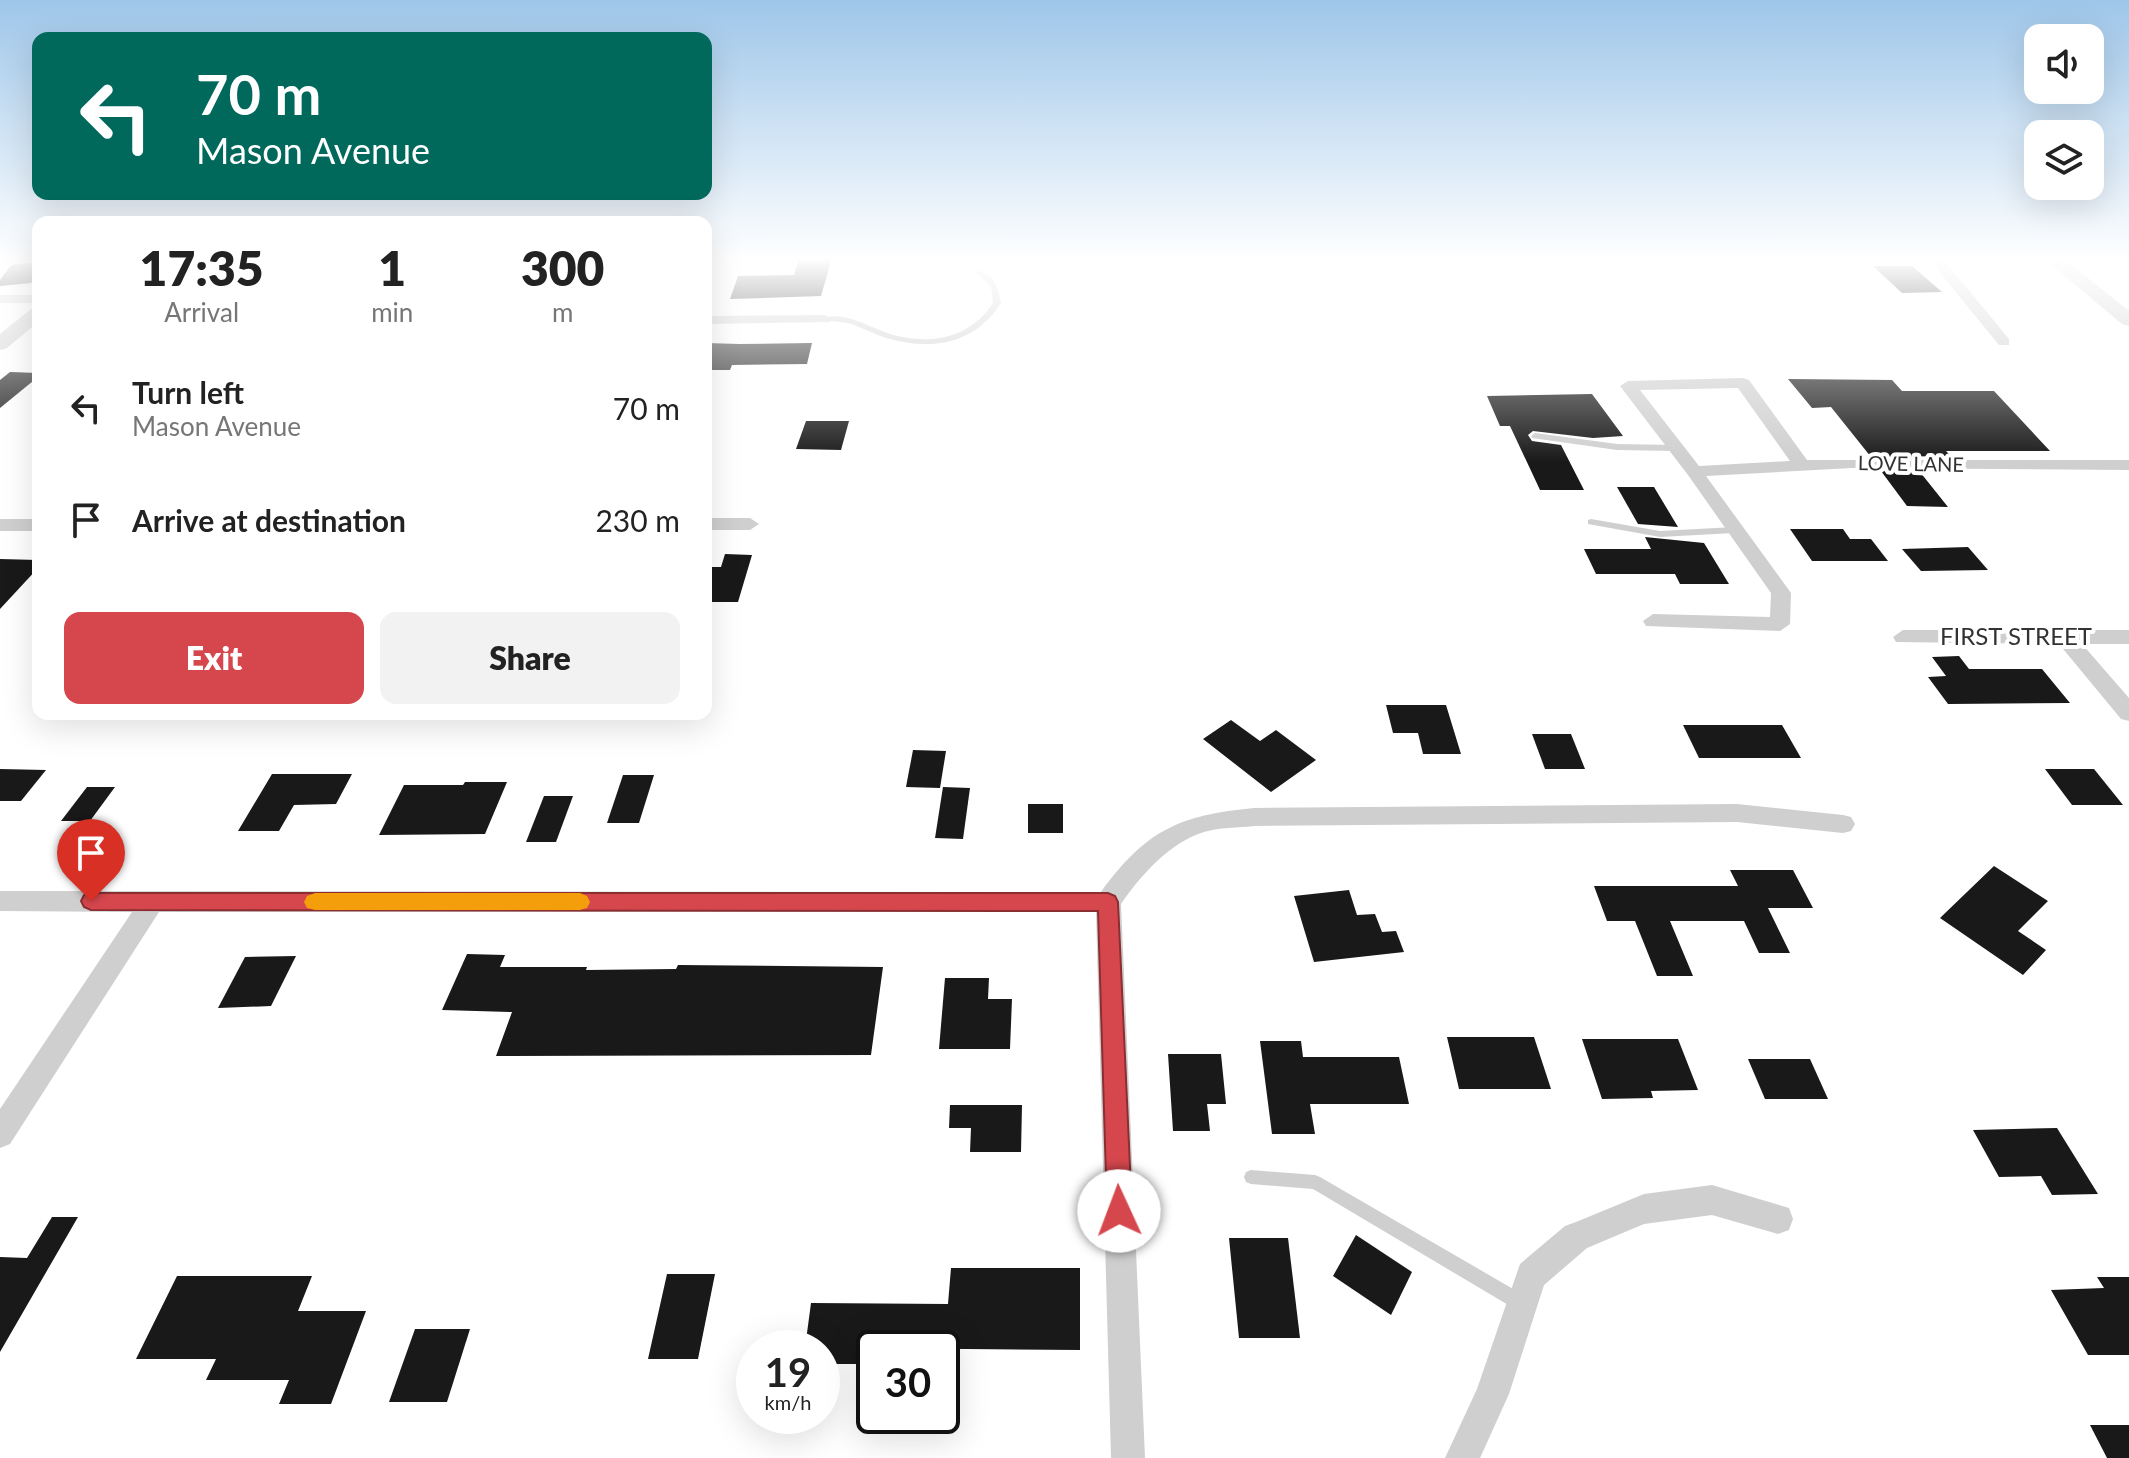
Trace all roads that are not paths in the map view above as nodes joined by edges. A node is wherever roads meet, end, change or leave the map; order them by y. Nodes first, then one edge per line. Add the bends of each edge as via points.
1 (25, 326) edge
2 (863, 326) edge
3 (977, 326) edge
4 (1991, 326) edge
5 (2004, 342) dead end
6 (0, 344) edge
7 (1535, 436) dead end
8 (1676, 448) junction
9 (1801, 464) junction
10 (2129, 465) edge
11 (1694, 471) junction
12 (1591, 522) dead end
13 (712, 524) edge
14 (750, 524) dead end
15 (0, 525) edge
16 (32, 525) edge
17 (1734, 530) junction
18 (1653, 621) dead end
19 (1903, 637) dead end
20 (2065, 637) junction
21 (2129, 637) edge
22 (2129, 713) edge
23 (1843, 824) dead end
24 (0, 901) edge
25 (152, 902) junction
26 (1108, 902) junction
27 (0, 1134) edge
28 (1251, 1177) dead end
29 (1778, 1219) dead end
30 (1521, 1303) junction
31 (1128, 1458) edge
32 (1462, 1458) edge

1 - 6 street
2 - 3 lane via 920,341 967,333
4 - 5 street
7 - 8 lane via 1617,447
8 - 9 street via 1628,386 1743,383
8 - 11 street
9 - 10 street, LOVE LANE
9 - 11 street, LOVE LANE
11 - 17 street
12 - 17 lane via 1660,534
13 - 14 street
15 - 16 street
17 - 18 street via 1781,593 1780,624
19 - 20 street, FIRST STREET
20 - 21 street, FIRST STREET
20 - 22 street
23 - 26 street via 1737,813 1254,817 1199,824 1173,837 1129,870
24 - 25 street
25 - 26 street
25 - 27 street
26 - 31 street
28 - 30 lane via 1315,1182
29 - 30 street via 1712,1200 1644,1209 1576,1237 1531,1275
30 - 32 street via 1492,1394

